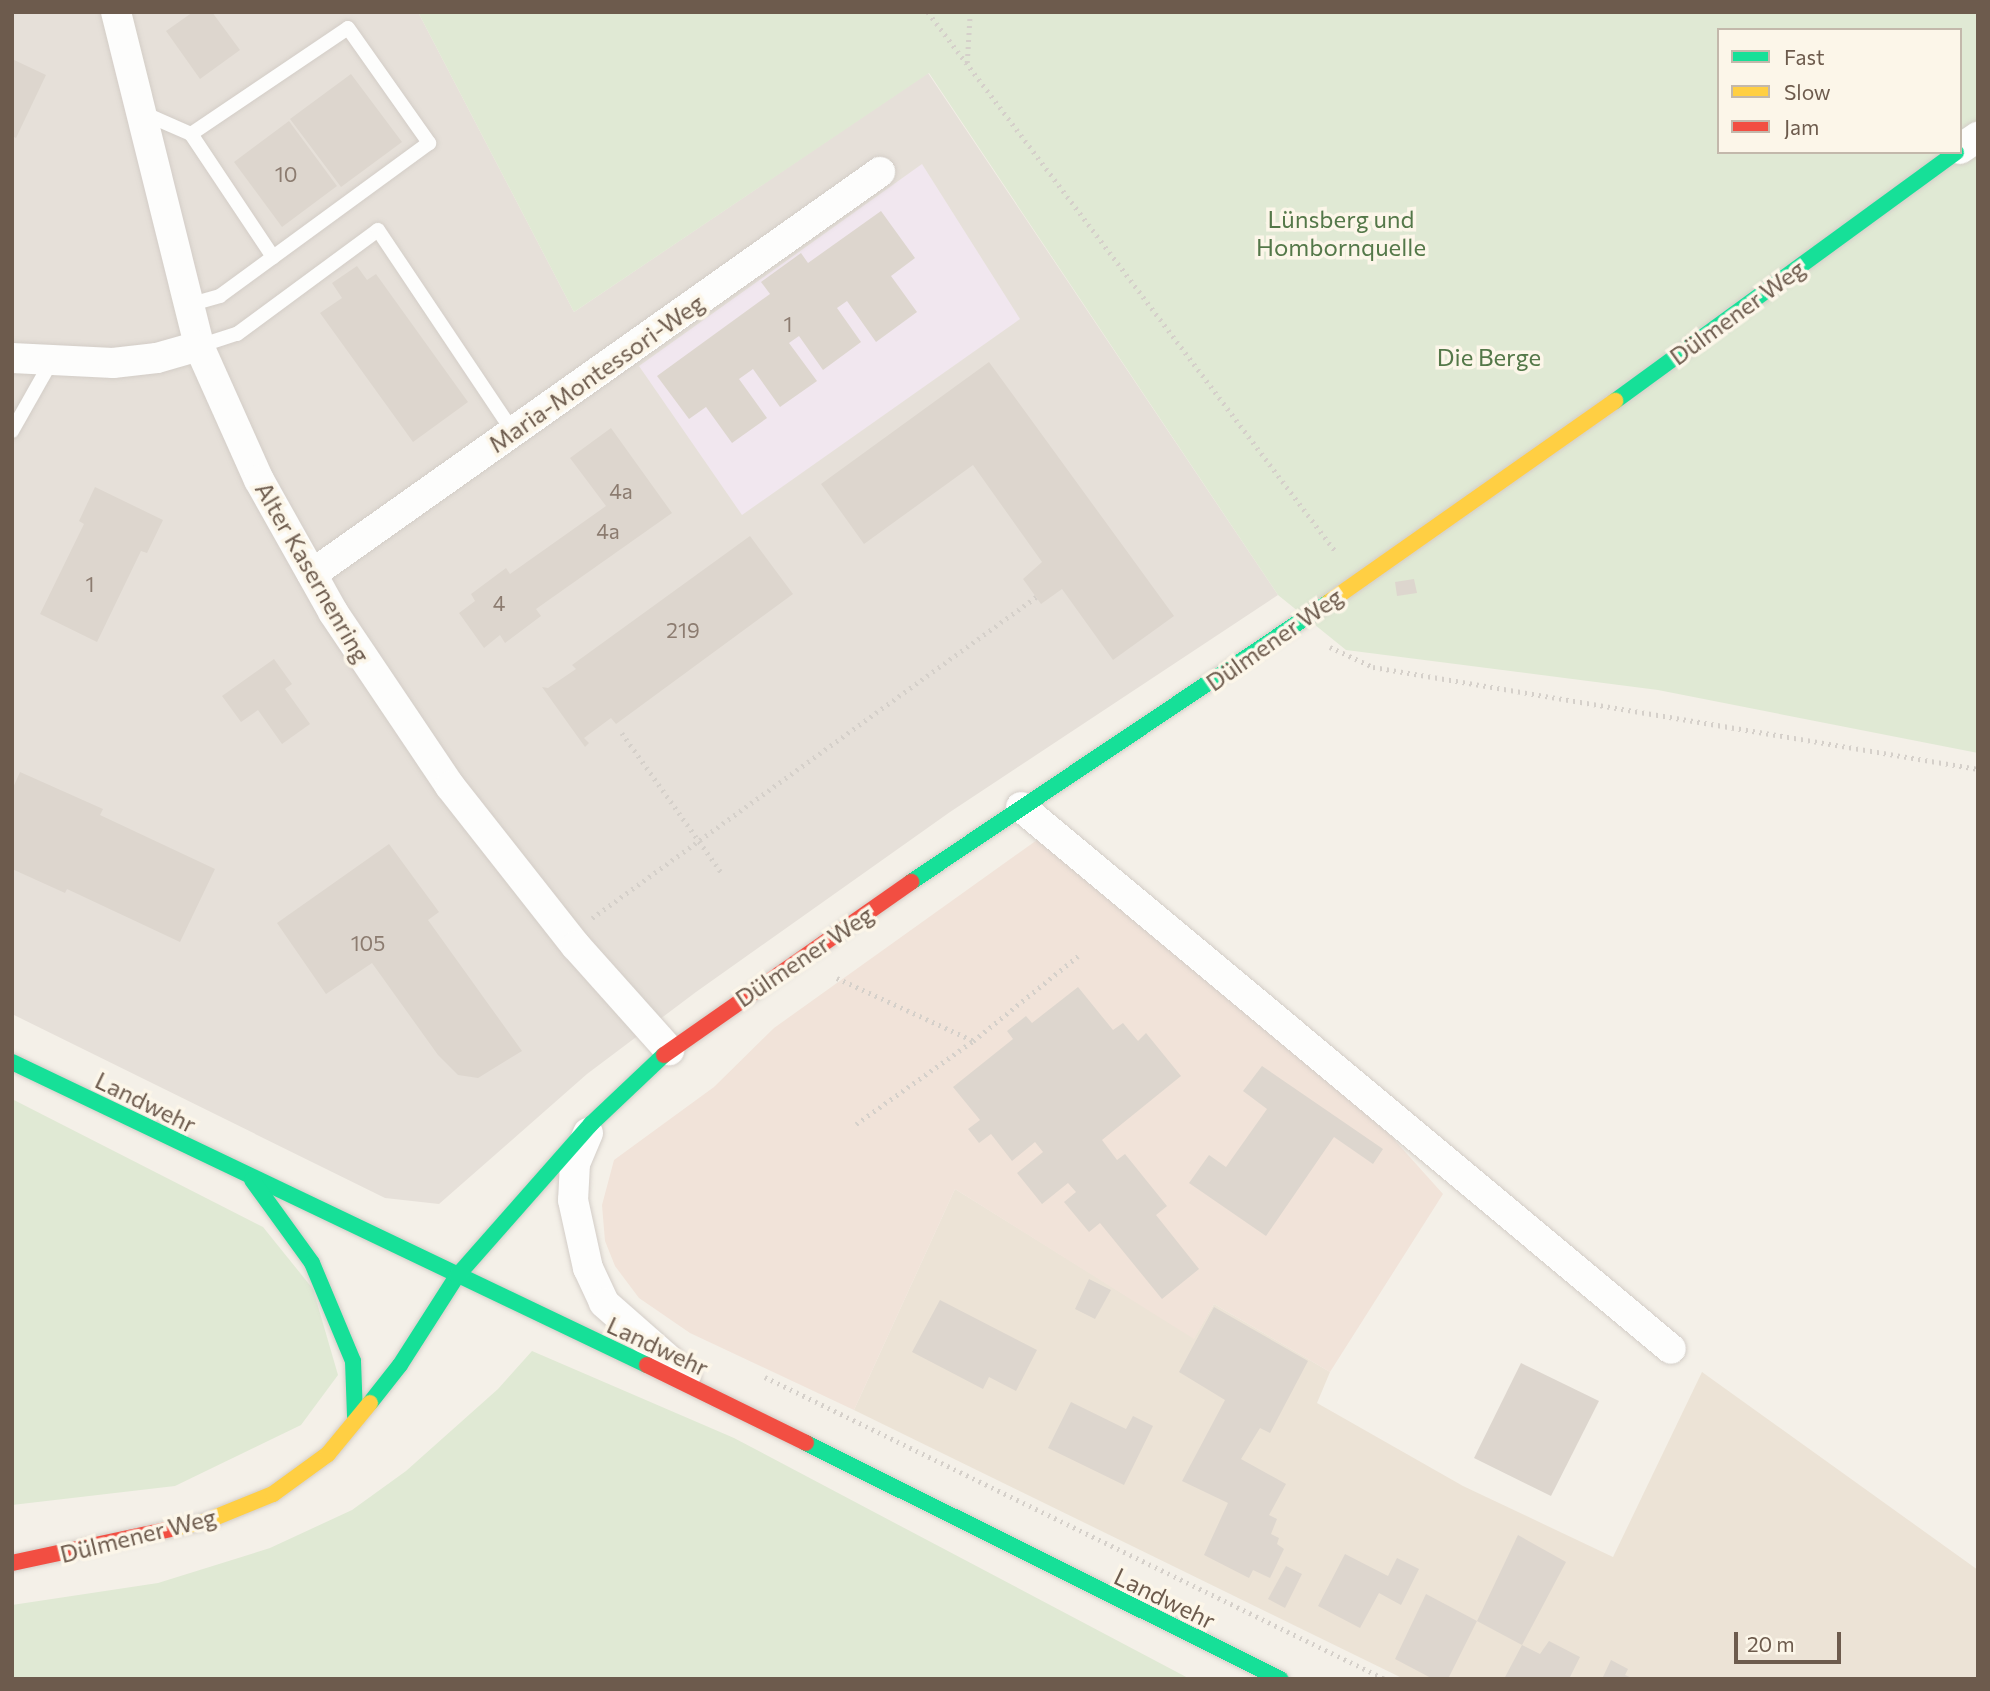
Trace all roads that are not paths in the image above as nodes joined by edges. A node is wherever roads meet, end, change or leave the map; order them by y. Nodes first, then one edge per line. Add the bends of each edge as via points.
1 (116, 12) edge
2 (142, 113) junction
3 (191, 134) junction
4 (1978, 137) edge
5 (1962, 148) edge
6 (1954, 154) edge
7 (880, 172) dead end
8 (273, 257) junction
9 (188, 305) junction
10 (199, 346) junction
11 (12, 358) edge
12 (51, 362) junction
13 (12, 431) edge
14 (513, 432) junction
15 (312, 574) junction
16 (1021, 807) junction
17 (669, 1050) junction
18 (12, 1062) edge
19 (591, 1124) junction
20 (250, 1178) junction
21 (457, 1276) junction
22 (1671, 1349) dead end
23 (707, 1394) junction
24 (355, 1416) junction
25 (12, 1563) edge
26 (1280, 1679) edge

1 - 2 street, Alter Kasernenring
2 - 3 lane
2 - 9 street, Alter Kasernenring
3 - 8 lane
3 - 8 lane via 348,28 429,143
4 - 5 street, Dülmener Weg
6 - 16 street, Dülmener Weg via 1449,522
7 - 14 street, Maria-Montessori-Weg
8 - 9 lane via 220,296
9 - 10 street, Alter Kasernenring
10 - 12 street via 124,362
10 - 14 lane via 237,334 378,230
10 - 15 street, Alter Kasernenring via 259,480
11 - 12 street
12 - 13 lane
14 - 15 street, Maria-Montessori-Weg
15 - 17 street, Alter Kasernenring via 450,786
16 - 17 street, Dülmener Weg
16 - 22 street
17 - 19 street, Dülmener Weg
18 - 20 street, Landwehr
19 - 21 street, Dülmener Weg
19 - 23 street, Dülmener Weg via 575,1163 573,1200 588,1268 604,1303
20 - 21 street, Landwehr
20 - 24 street via 312,1263 353,1361
21 - 23 street, Landwehr
21 - 24 street, Dülmener Weg via 400,1365
23 - 26 street, Landwehr
24 - 25 street, Dülmener Weg via 328,1454 273,1494 204,1522

